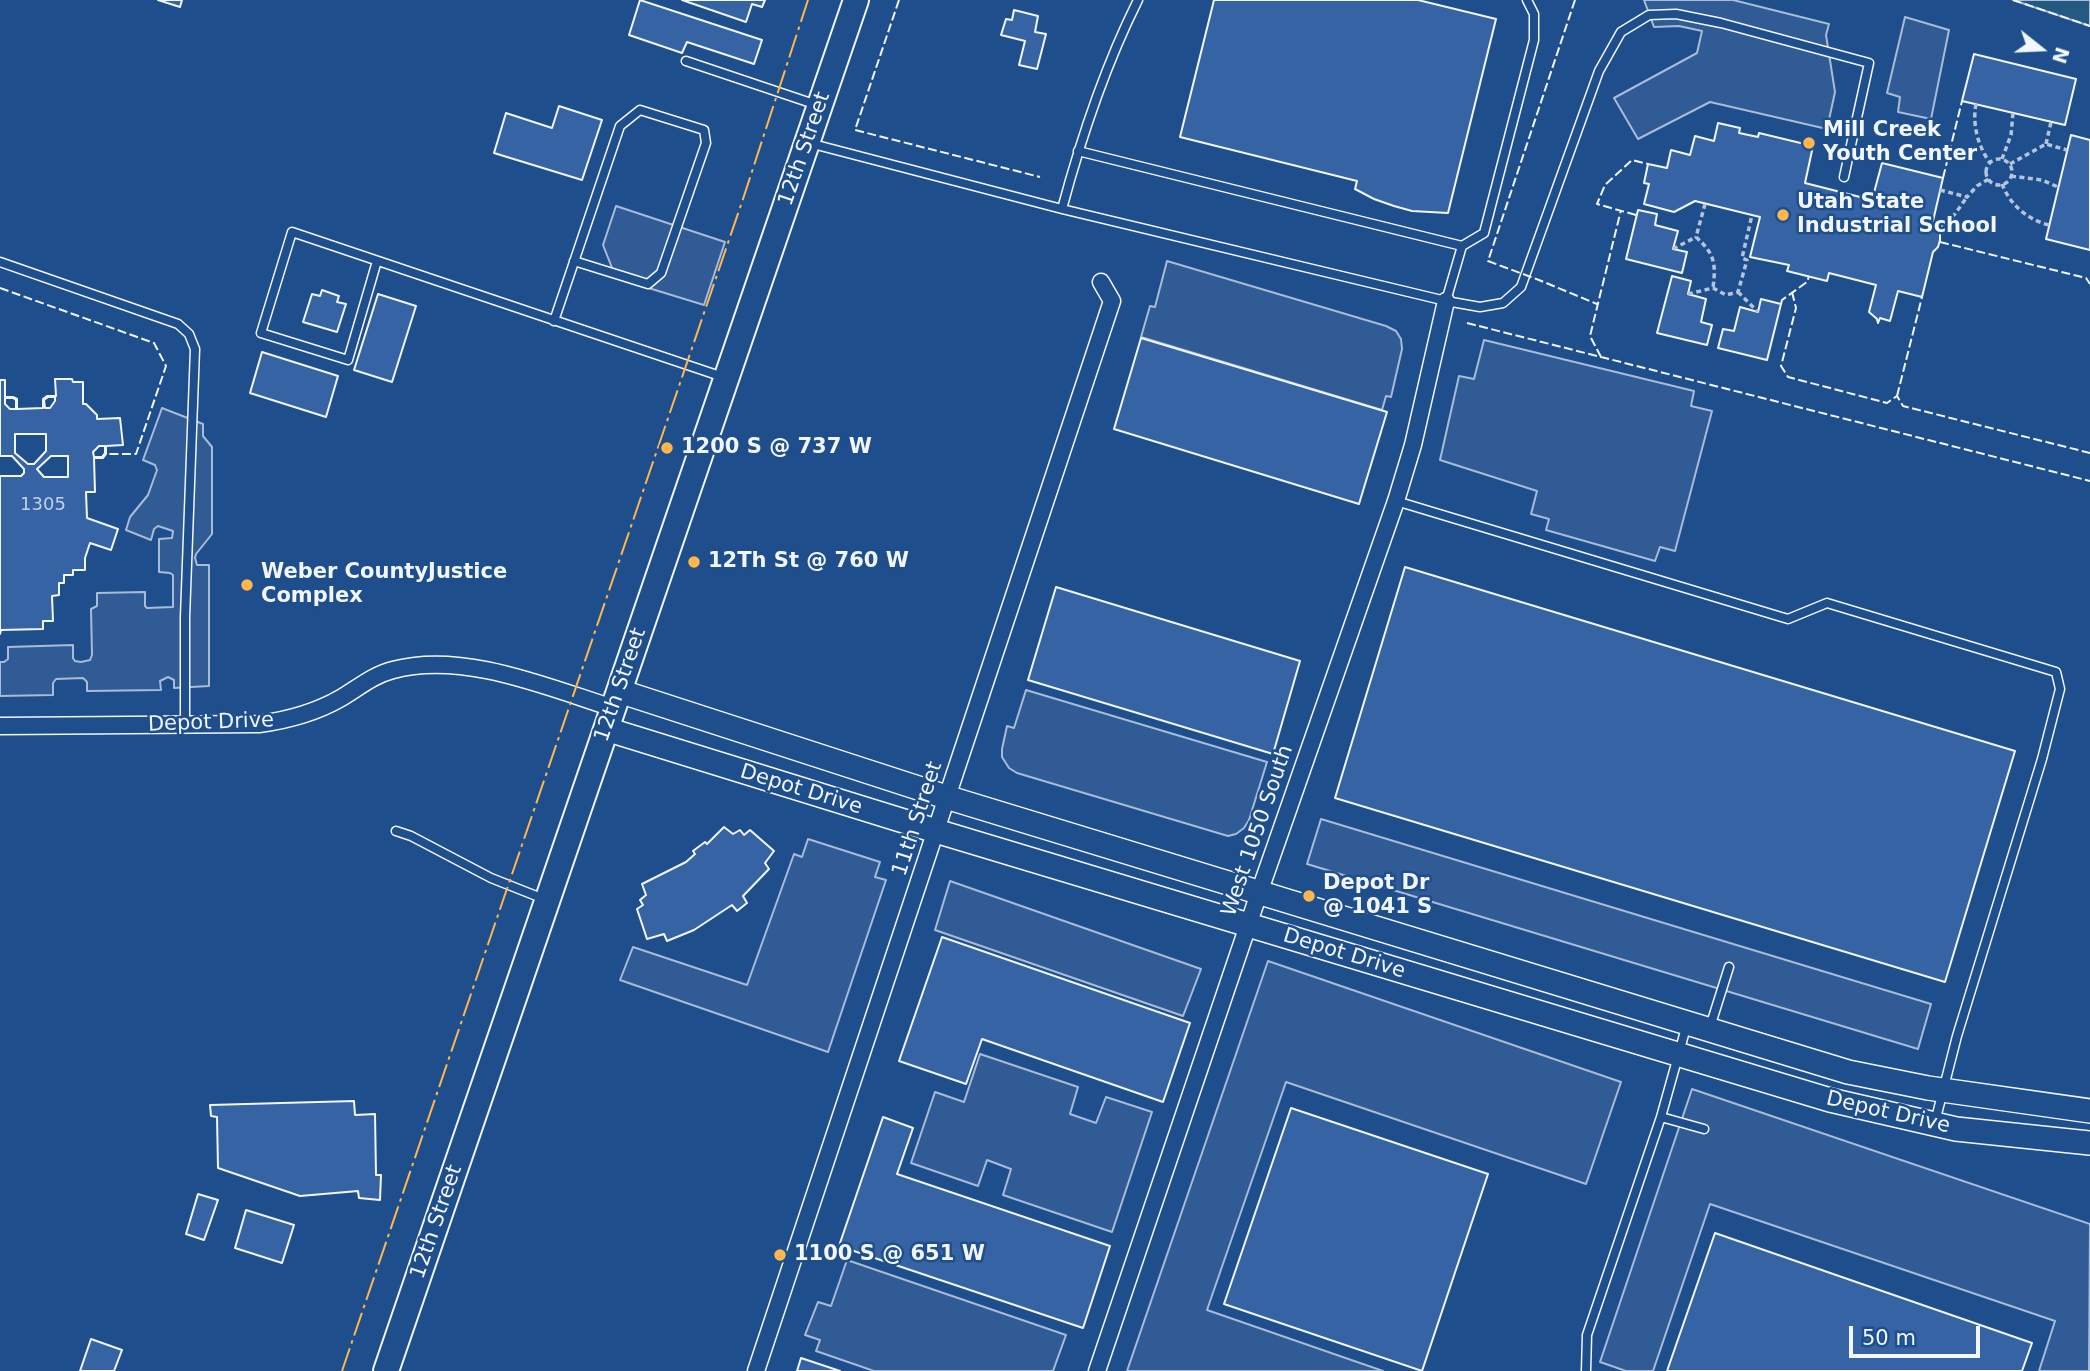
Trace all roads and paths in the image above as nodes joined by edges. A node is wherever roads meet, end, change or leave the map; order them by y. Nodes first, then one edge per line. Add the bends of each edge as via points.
1 (856, 0) edge
2 (1138, 0) edge
3 (1527, 0) edge
4 (686, 61) dead end
5 (1976, 104) dead end
6 (820, 106) junction
7 (2013, 113) dead end
8 (2051, 122) dead end
9 (807, 143) junction
10 (2046, 144) junction
11 (1077, 150) junction
12 (2067, 150) dead end
13 (2002, 159) junction
14 (1990, 163) junction
15 (2010, 164) junction
16 (2011, 176) junction
17 (1844, 177) dead end
18 (1989, 179) junction
19 (2002, 184) junction
20 (2059, 187) dead end
21 (1940, 190) dead end
22 (1967, 197) junction
23 (1705, 204) dead end
24 (1062, 209) junction
25 (1752, 215) dead end
26 (2049, 225) dead end
27 (1939, 228) dead end
28 (1696, 237) junction
29 (1462, 246) junction
30 (1674, 249) dead end
31 (377, 261) junction
32 (574, 261) junction
33 (0, 262) edge
34 (1101, 282) dead end
35 (1713, 288) junction
36 (1738, 292) junction
37 (1688, 294) dead end
38 (1446, 301) junction
39 (1758, 312) dead end
40 (555, 321) junction
41 (726, 379) junction
42 (1395, 500) junction
43 (612, 710) junction
44 (185, 724) junction
45 (0, 726) edge
46 (946, 797) junction
47 (396, 831) dead end
48 (936, 831) junction
49 (1259, 893) junction
50 (547, 900) junction
51 (1248, 925) junction
52 (1728, 967) dead end
53 (1698, 1026) junction
54 (1679, 1054) junction
55 (1943, 1091) junction
56 (2090, 1111) edge
57 (1661, 1117) junction
58 (1934, 1125) junction
59 (1704, 1129) dead end
60 (2090, 1143) edge
61 (386, 1371) edge
62 (756, 1371) edge
63 (1097, 1371) edge
64 (1586, 1371) edge

1 - 6 main road, 12th Street
2 - 11 lane
3 - 29 lane via 1534,14 1534,40 1484,233
4 - 6 lane
5 - 14 path via 1979,144
6 - 9 main road, 12th Street
7 - 13 path
8 - 10 path
9 - 24 lane
9 - 41 main road, 12th Street
10 - 12 path
10 - 15 path
11 - 24 lane
11 - 29 lane
13 - 14 path
13 - 15 path
14 - 18 path
15 - 16 path
16 - 19 path
16 - 20 path
17 - 38 lane via 1870,63 1721,23 1676,14 1649,15 1621,32 1598,71 1521,287 1503,303 1480,307
18 - 19 path
18 - 22 path
19 - 26 path via 2017,207
21 - 22 path
22 - 27 path
23 - 28 path
24 - 38 lane
25 - 36 path
28 - 30 path
28 - 35 path via 1716,267
29 - 38 lane
31 - 31 lane via 292,232 261,333 348,359
31 - 40 lane
32 - 32 lane via 620,126 640,110 704,130 706,143 661,274 648,284
32 - 40 lane
33 - 44 lane via 178,324 189,334 195,349
34 - 46 street, 11th Street via 1112,301
35 - 36 path via 1726,295
35 - 37 path
36 - 39 path
38 - 42 street, West 1050 South via 1413,445
40 - 41 lane
41 - 43 main road, 12th Street
42 - 49 street, West 1050 South
42 - 55 lane via 1788,620 1827,603 2056,673 2060,689 2042,759
43 - 44 street, Depot Drive via 500,673 464,666 425,666 370,679 318,710 287,720
43 - 46 main road, Depot Drive
43 - 48 main road, Depot Drive
43 - 50 main road, 12th Street
44 - 45 street, Depot Drive
46 - 48 street, 11th Street
46 - 49 main road, Depot Drive
47 - 50 lane
48 - 51 main road, Depot Drive
48 - 62 street, 11th Street
49 - 51 street, West 1050 South
49 - 53 main road, Depot Drive
50 - 61 main road, 12th Street
51 - 54 main road, Depot Drive
51 - 63 street, West 1050 South
52 - 53 lane
53 - 54 lane
53 - 55 main road, Depot Drive via 1848,1072
54 - 57 lane
54 - 58 main road, Depot Drive via 1830,1100
55 - 56 main road, Depot Drive
55 - 58 lane
57 - 59 lane
57 - 64 lane via 1587,1335
58 - 60 main road, Depot Drive

